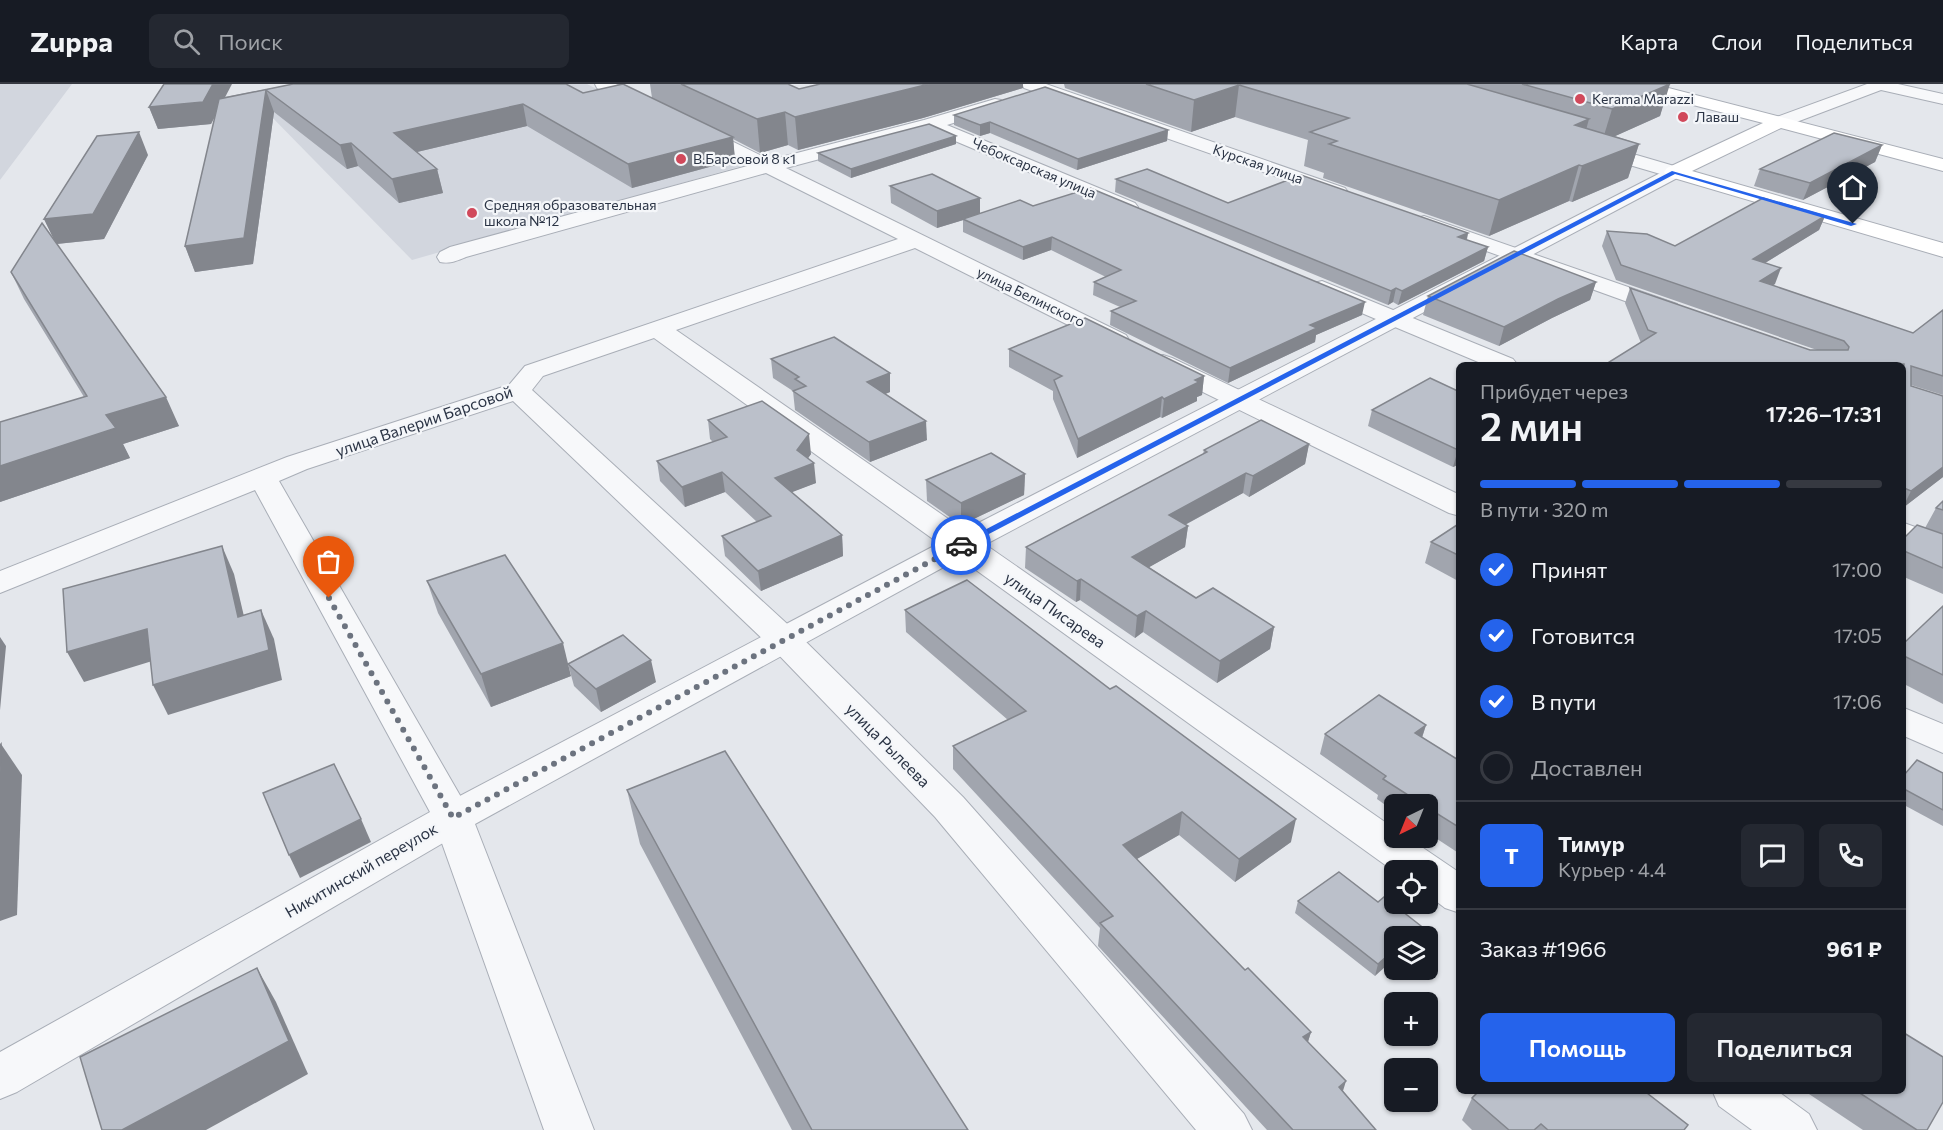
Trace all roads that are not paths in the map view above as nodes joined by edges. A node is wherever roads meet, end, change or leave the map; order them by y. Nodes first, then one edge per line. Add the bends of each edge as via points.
1 (603, 84) edge
2 (1634, 84) edge
3 (1034, 91) edge
4 (1943, 99) edge
5 (1780, 122) junction
6 (930, 124) junction
7 (1572, 142) edge
8 (1943, 165) edge
9 (769, 166) junction
10 (1674, 172) junction
11 (1359, 200) edge
12 (1147, 215) edge
13 (1404, 216) edge
14 (916, 240) junction
15 (1943, 250) edge
16 (1517, 255) junction
17 (448, 257) dead end
18 (1298, 278) edge
19 (1683, 314) edge
20 (1396, 319) junction
21 (658, 328) junction
22 (1499, 362) edge
23 (518, 392) junction
24 (1237, 400) junction
25 (262, 477) junction
26 (1456, 505) edge
27 (1906, 533) edge
28 (962, 544) junction
29 (1943, 548) edge
30 (0, 583) edge
31 (784, 640) junction
32 (1906, 722) edge
33 (1943, 740) edge
34 (453, 818) junction
35 (1409, 860) edge
36 (1438, 880) edge
37 (1456, 893) edge
38 (0, 1077) edge
39 (1742, 1094) edge
40 (568, 1130) edge
41 (1227, 1130) edge
42 (1791, 1130) edge

1 - 9 street, улица Белинского
2 - 5 main road
3 - 6 street
3 - 11 street, Курская улица
4 - 5 street via 1880,86
5 - 8 main road
5 - 10 main road, Никитинский переулок
6 - 9 street
6 - 12 street, Чебоксарская улица
7 - 10 street
9 - 14 street, улица Белинского
9 - 17 street
10 - 15 main road
10 - 16 street, Никитинский переулок
13 - 16 street
14 - 21 street, улица Валерии Барсовой
14 - 24 street, улица Белинского
16 - 19 street
16 - 20 street, Никитинский переулок
18 - 20 street
20 - 22 street
20 - 24 street, Никитинский переулок
21 - 23 street, улица Валерии Барсовой via 534,371
21 - 28 street, улица Писарева
23 - 25 street, улица Валерии Барсовой
23 - 31 street, улица Рылеева
24 - 26 street, улица Белинского
24 - 28 street, Никитинский переулок
25 - 30 street, улица Валерии Барсовой
25 - 34 street
27 - 29 street
28 - 31 street, Никитинский переулок
28 - 35 street, улица Писарева
31 - 34 street, Никитинский переулок
31 - 41 street, улица Рылеева via 950,807
32 - 33 street
34 - 38 street, Никитинский переулок
34 - 40 street
36 - 37 street
39 - 42 street

